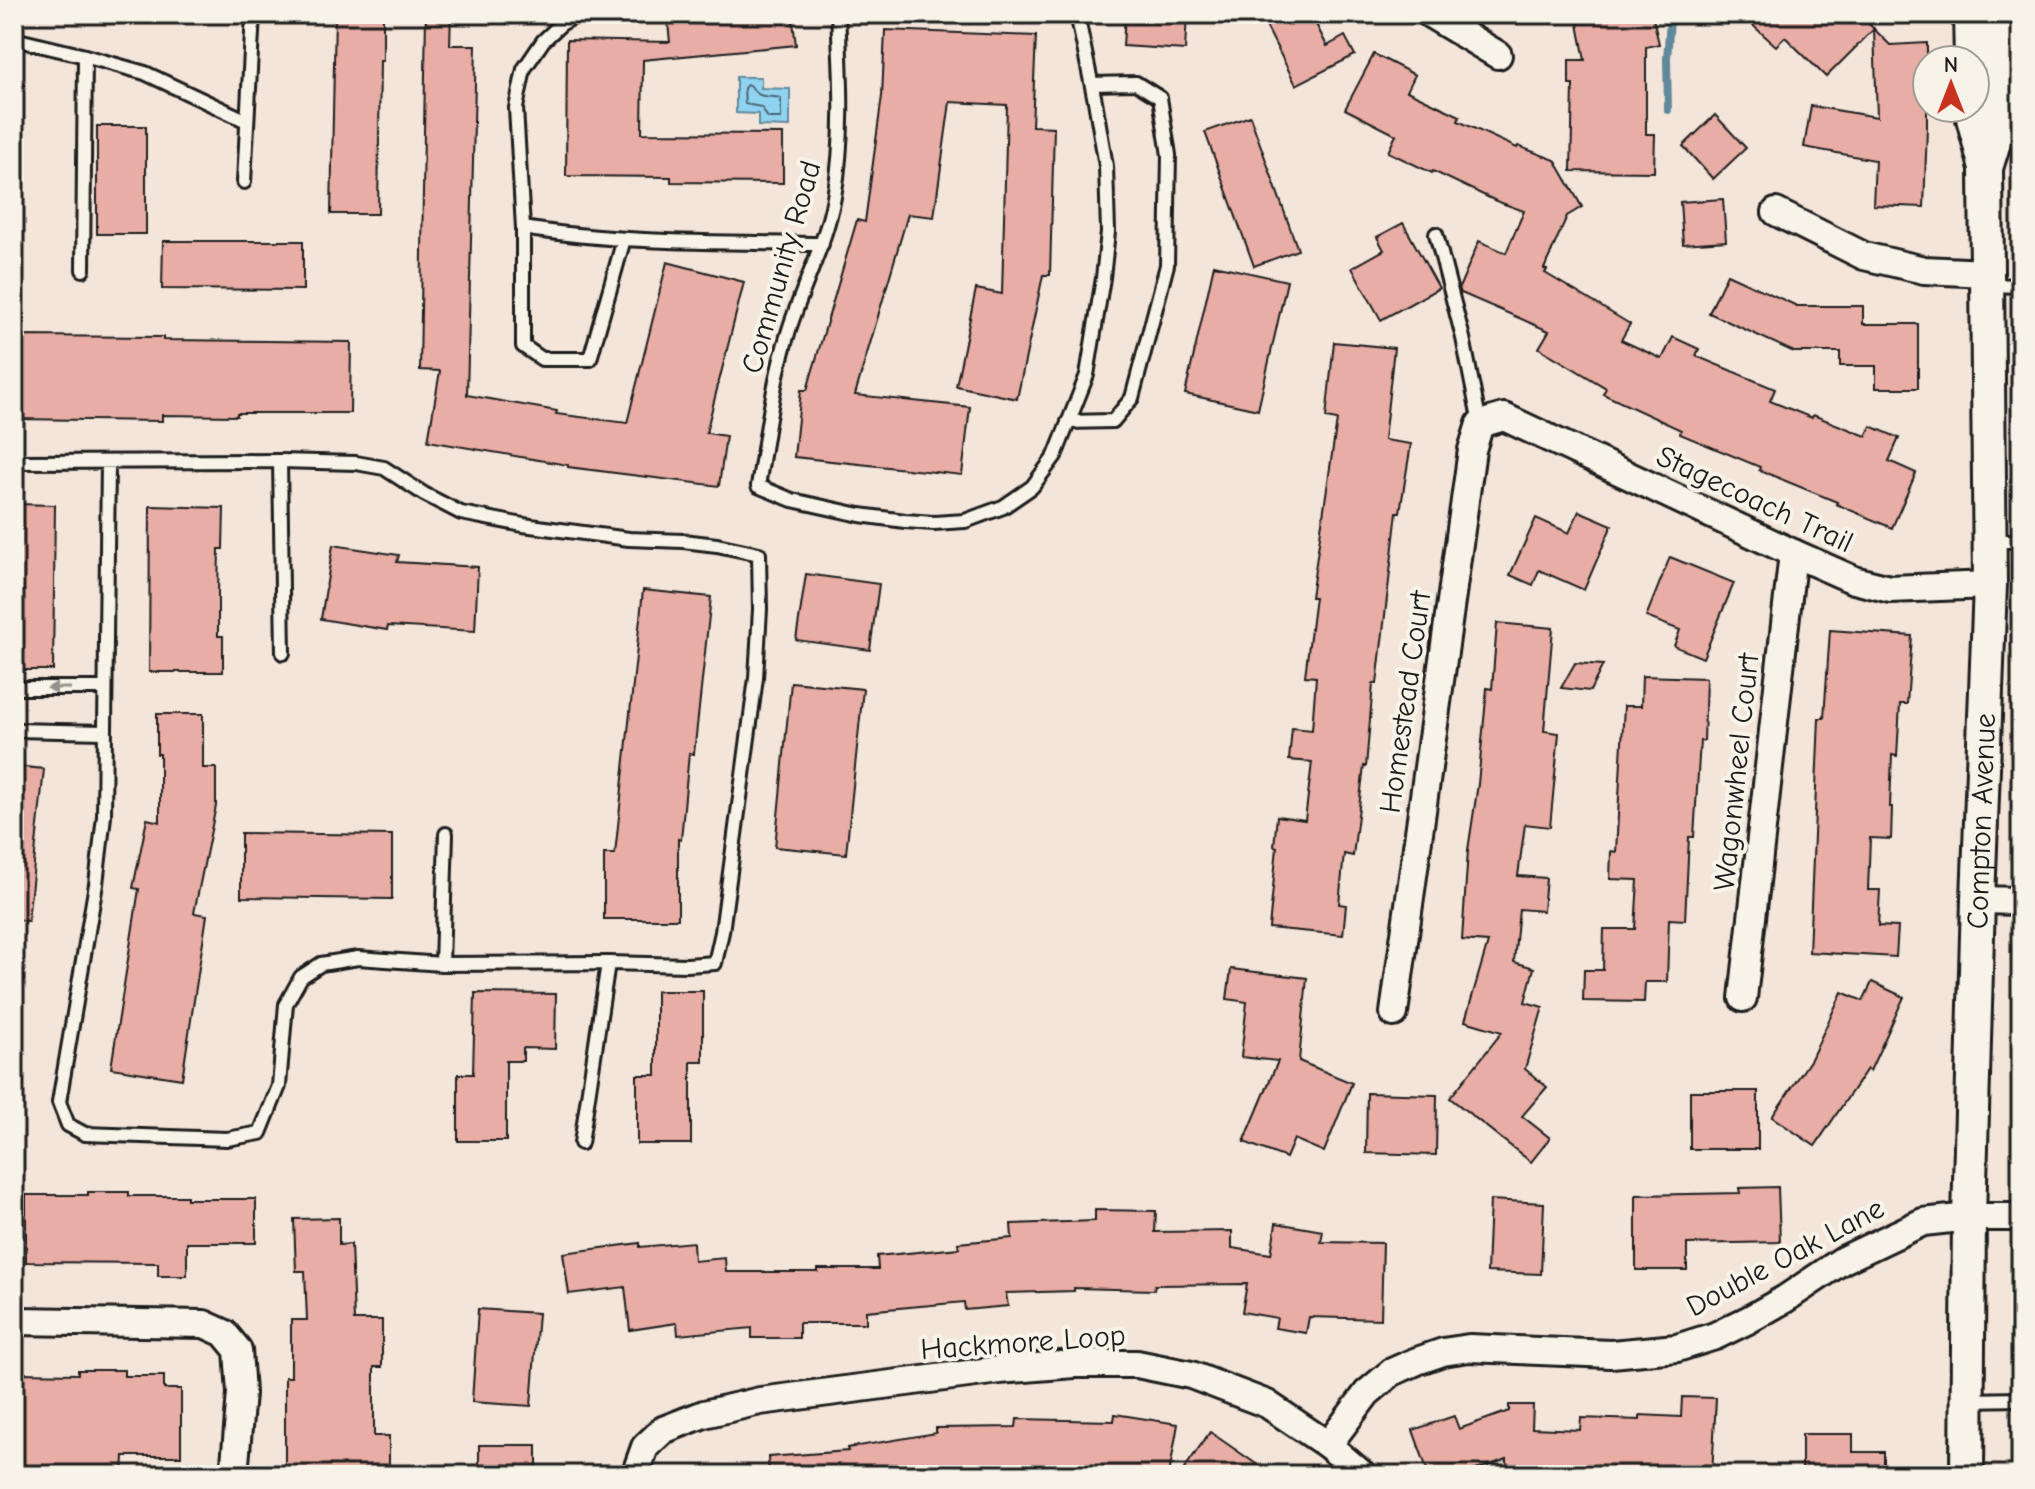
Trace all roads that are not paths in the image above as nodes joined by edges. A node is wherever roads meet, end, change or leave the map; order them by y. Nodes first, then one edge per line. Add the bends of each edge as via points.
1 (253, 14) edge
2 (579, 14) edge
3 (838, 14) edge
4 (1077, 14) edge
5 (1430, 14) edge
6 (1970, 14) edge
7 (2001, 14) edge
8 (14, 39) edge
9 (1971, 44) edge
10 (1498, 55) dead end
11 (85, 56) junction
12 (1092, 84) junction
13 (247, 121) junction
14 (1975, 124) edge
15 (1986, 168) junction
16 (244, 182) dead end
17 (1776, 212) dead end
18 (523, 228) junction
19 (1436, 234) dead end
20 (624, 239) junction
21 (822, 244) junction
22 (83, 270) dead end
23 (1986, 279) junction
24 (2021, 286) edge
25 (1492, 421) junction
26 (1068, 422) junction
27 (280, 461) junction
28 (14, 462) edge
29 (108, 463) junction
30 (2005, 541) edge
31 (1793, 553) junction
32 (1990, 585) junction
33 (283, 653) dead end
34 (14, 688) edge
35 (105, 688) junction
36 (14, 730) edge
37 (104, 732) junction
38 (446, 834) dead end
39 (1978, 900) junction
40 (2021, 901) edge
41 (608, 963) junction
42 (442, 964) junction
43 (1743, 998) dead end
44 (1394, 1013) dead end
45 (581, 1143) dead end
46 (1969, 1217) junction
47 (2021, 1217) edge
48 (14, 1321) edge
49 (2021, 1399) edge
50 (1968, 1400) junction
51 (1328, 1445) junction
52 (234, 1475) edge
53 (635, 1475) edge
54 (1363, 1475) edge
55 (1967, 1475) edge

1 - 13 lane
2 - 18 lane via 543,41 524,69 516,108
3 - 21 lane, Community Road via 840,152
4 - 12 lane
5 - 10 street
6 - 9 street
7 - 15 street, Compton Avenue via 2001,119
8 - 11 lane
11 - 13 lane via 145,73
11 - 22 lane
12 - 26 lane via 1106,166 1108,232 1087,375
12 - 26 lane via 1136,83 1160,98 1169,155 1167,265 1132,398 1113,421
13 - 16 lane
14 - 15 street, Compton Avenue
15 - 23 street, Compton Avenue
17 - 23 street via 1864,256
18 - 20 lane
18 - 20 lane via 523,346 542,359 590,359
19 - 25 lane
20 - 21 lane
21 - 26 lane, Community Road via 789,329 758,486 792,500 860,515 965,521 1003,507 1032,487 1055,456
23 - 24 lane
23 - 30 street, Compton Avenue
25 - 31 street, Stagecoach Trail
25 - 44 street, Homestead Court via 1472,450
27 - 29 lane
27 - 33 lane
27 - 41 lane via 384,468 461,513 507,522 759,554 756,678 715,963
28 - 29 lane
29 - 35 lane
30 - 32 street, Compton Avenue
31 - 32 street, Stagecoach Trail via 1854,580 1890,589
31 - 43 street, Wagonwheel Court
32 - 39 street, Compton Avenue
35 -> 34 lane
35 - 37 lane
36 - 37 lane
37 - 42 lane via 104,816 96,884 59,1102 68,1125 85,1134 227,1139 260,1133 279,1086 286,1004 301,977 321,964 358,958
38 - 42 lane
39 - 40 street
39 - 46 street, Compton Avenue
41 - 42 lane
41 - 45 lane
46 - 47 street, Double Oak Lane
46 - 50 street, Compton Avenue
46 - 51 street, Double Oak Lane via 1923,1222 1843,1260 1748,1320 1677,1348 1611,1354 1469,1348 1417,1361 1392,1372 1367,1393
48 - 52 street via 204,1324 224,1333 238,1350 241,1393
49 - 50 lane
50 - 55 street, Compton Avenue
51 - 53 street, Hackmore Loop via 1267,1404 1191,1375 1137,1364 1074,1364 760,1401 704,1414 663,1430 645,1447
51 - 54 street, Hackmore Loop

